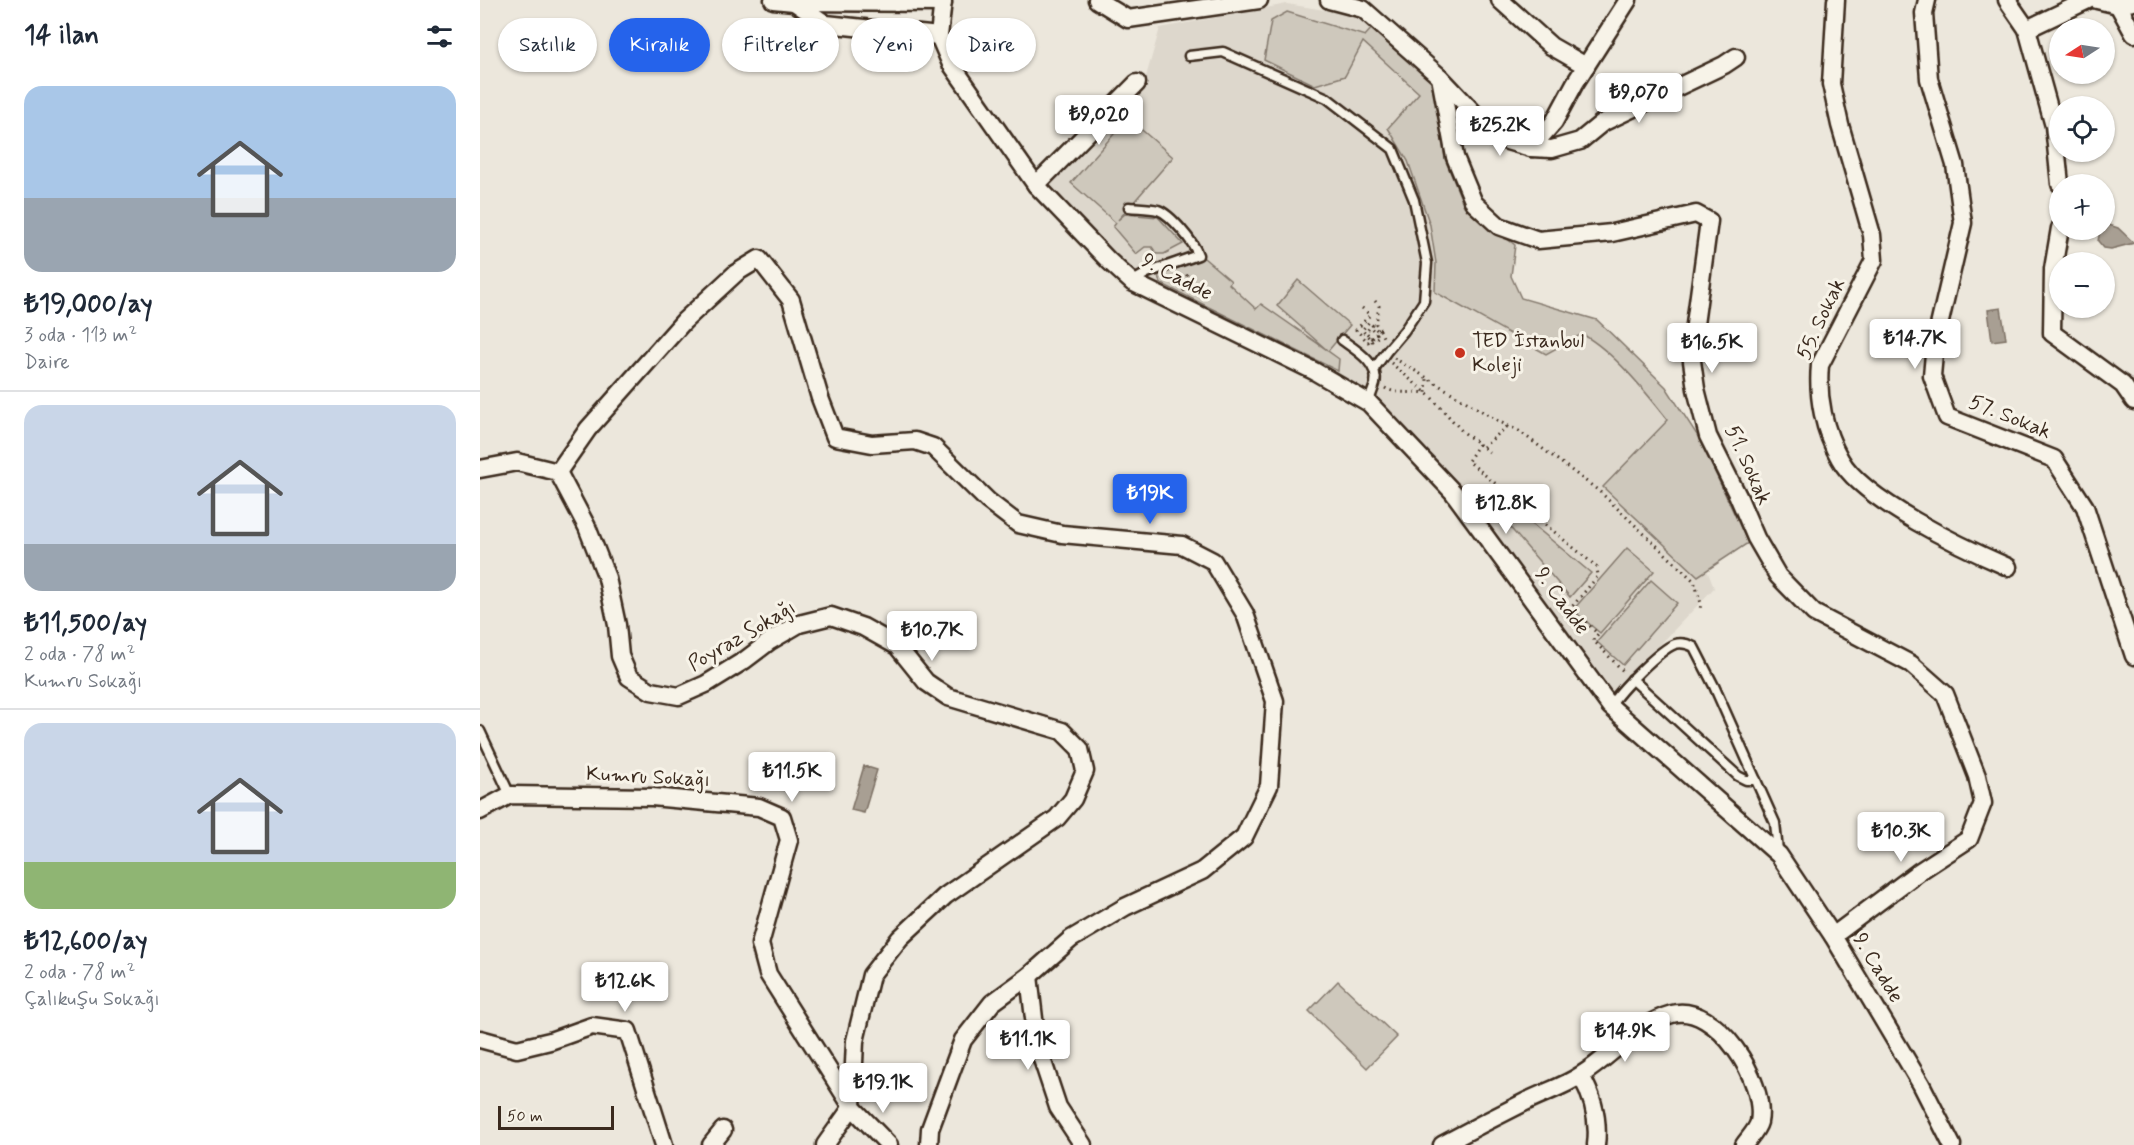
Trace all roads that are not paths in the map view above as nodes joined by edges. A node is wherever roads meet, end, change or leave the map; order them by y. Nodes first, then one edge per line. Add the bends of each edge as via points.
1 (773, 0) edge
2 (1098, 0) edge
3 (1259, 0) edge
4 (1329, 0) edge
5 (1500, 0) edge
6 (1628, 0) edge
7 (1836, 0) edge
8 (1927, 0) edge
9 (2007, 0) edge
10 (2088, 0) edge
11 (2097, 0) edge
12 (794, 2) junction
13 (943, 2) edge
14 (2126, 3) edge
15 (2027, 29) junction
16 (2134, 34) edge
17 (939, 36) junction
18 (1189, 56) dead end
19 (1736, 57) dead end
20 (1586, 66) junction
21 (1440, 77) junction
22 (1137, 83) dead end
23 (1531, 148) junction
24 (2059, 174) edge
25 (1036, 185) junction
26 (1129, 207) dead end
27 (2058, 240) edge
28 (1132, 282) junction
29 (1342, 340) dead end
30 (1374, 369) junction
31 (2134, 401) edge
32 (1369, 403) junction
33 (480, 469) edge
34 (558, 472) junction
35 (2008, 567) dead end
36 (2134, 656) edge
37 (1632, 679) junction
38 (1610, 706) junction
39 (480, 731) edge
40 (1756, 780) junction
41 (510, 795) junction
42 (480, 811) edge
43 (1779, 855) junction
44 (1833, 936) junction
45 (1029, 976) junction
46 (480, 1039) edge
47 (1581, 1076) junction
48 (852, 1107) junction
49 (723, 1130) dead end
50 (664, 1145) edge
51 (711, 1145) edge
52 (825, 1145) edge
53 (890, 1145) edge
54 (929, 1145) edge
55 (1083, 1145) edge
56 (1442, 1145) edge
57 (1596, 1145) edge
58 (1744, 1145) edge
59 (1952, 1145) edge

1 - 12 street
2 - 3 street via 1128,19
4 - 21 street via 1363,9
5 - 20 street via 1551,46
6 - 20 street
7 - 35 street, 55. Sokak via 1830,84 1872,235 1874,260 1820,365 1826,426 1840,460 1862,484 1896,509 1966,549
8 - 36 street, 57. Sokak via 1924,13 1929,79 1955,165 1963,223 1935,342 1932,376 1947,417 2054,459 2085,507
9 - 15 street
10 - 15 street
11 - 14 street
12 - 13 street
12 - 17 street via 826,24
13 - 17 street
14 - 16 street
15 - 24 street via 2054,126
17 - 25 street, 9. Cadde via 951,64
18 - 30 lane via 1223,52 1327,98 1393,149 1414,200 1427,263 1424,301
19 - 23 street via 1602,123 1580,141 1552,149
20 - 23 street via 1554,122
21 - 23 street via 1489,129 1507,141
21 - 44 street, 51. Sokak via 1455,157 1474,203 1499,226 1538,240 1612,234 1696,214 1708,220 1691,354 1696,389 1708,436 1756,537 1778,576 1814,613 1911,664 1945,694 1977,776 1983,803 1969,839
22 - 25 street
25 - 28 street, 9. Cadde
26 - 28 lane via 1160,211 1186,235 1198,255
27 - 31 street via 2053,269 2052,333 2123,385
28 - 32 street, 9. Cadde via 1314,371
29 - 30 lane
30 - 32 lane via 1376,382
32 - 38 street, 9. Cadde via 1453,492
33 - 34 street via 517,462
34 - 45 street via 588,429 684,321 736,273 759,259 791,300 835,437 872,444 915,441 933,447 988,501 1018,524 1062,534 1182,545 1213,561 1245,614 1275,701 1269,786 1244,837 1202,871 1125,907 1071,939
34 - 48 street, Poyraz Sokağı via 587,527 606,578 620,656 629,678 651,691 679,696 706,684 799,624 831,616 863,627 897,646 926,682 948,697 1062,731 1080,749 1085,771 1073,799 1057,818 945,896 900,938 871,975 855,1041
37 - 38 lane
37 - 40 lane via 1738,776
37 - 40 lane via 1675,644 1694,646
38 - 43 street, 9. Cadde
39 - 41 lane
40 - 43 lane via 1775,823
41 - 42 street, Kumru Sokağı
41 - 48 street, Kumru Sokağı via 652,797 759,807 782,817 789,840 760,944 768,974
43 - 44 street, 9. Cadde
44 - 59 street, 9. Cadde via 1921,1084
45 - 54 street via 992,1003 963,1040 930,1129
45 - 55 street via 1037,1044 1058,1107
46 - 50 street via 517,1049 592,1026 628,1031
47 - 56 street
47 - 57 street via 1597,1120
47 - 58 street via 1640,1029 1673,1014 1705,1020 1736,1048 1753,1078 1759,1099 1759,1124
48 - 52 street
48 - 53 street, Kumru Sokağı
49 - 51 street

